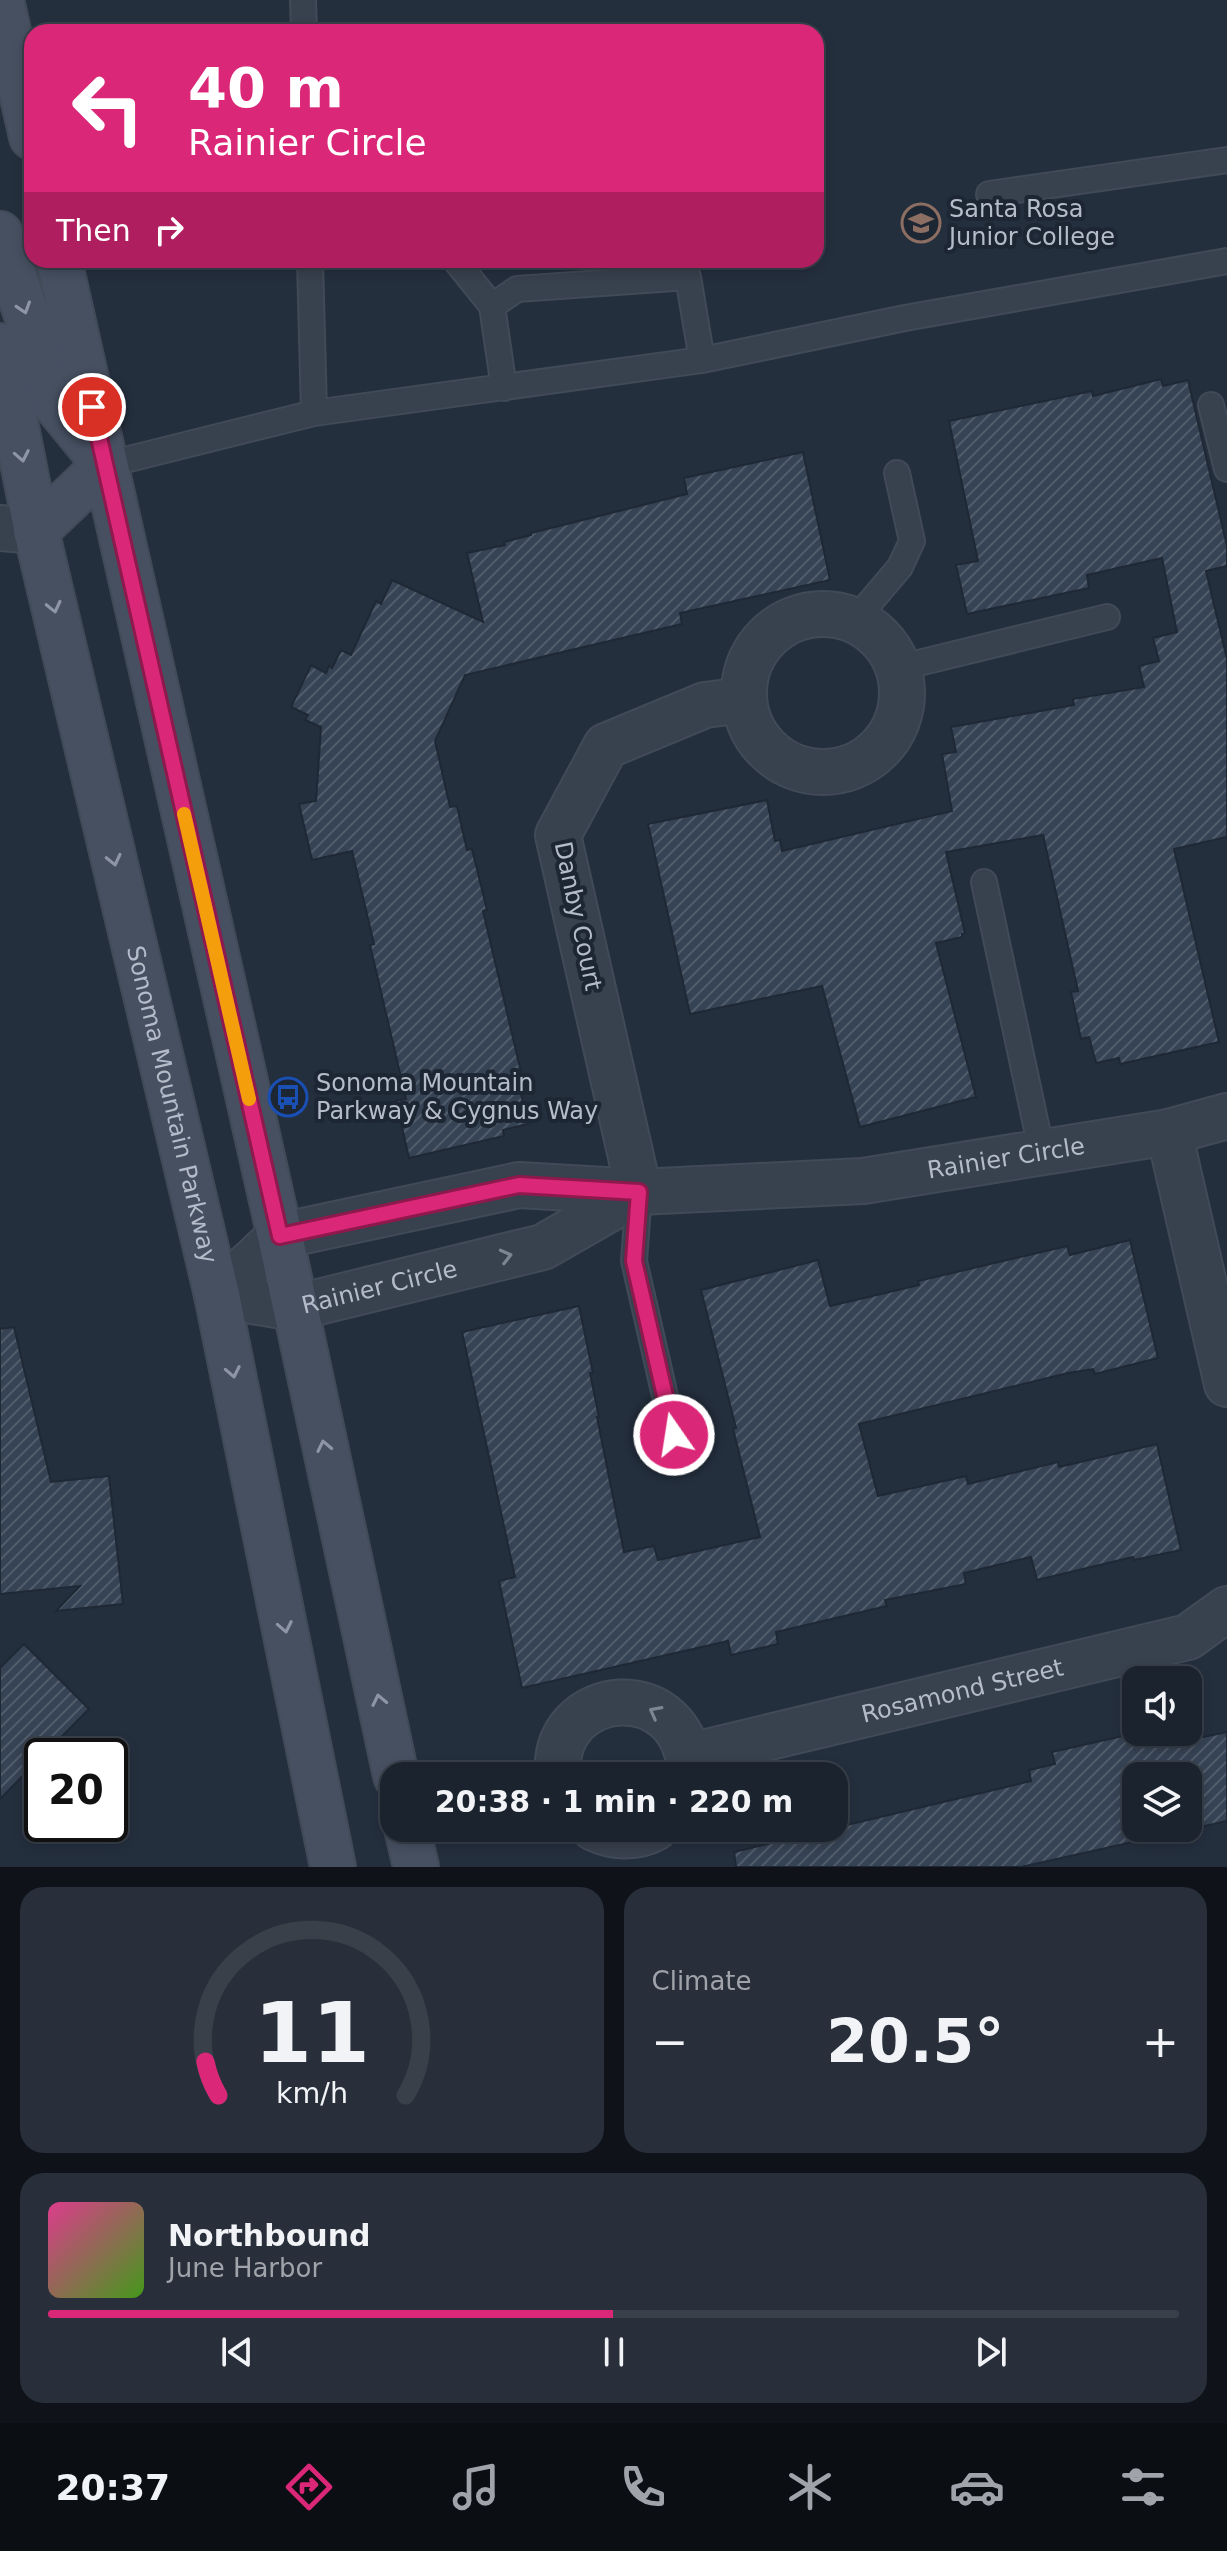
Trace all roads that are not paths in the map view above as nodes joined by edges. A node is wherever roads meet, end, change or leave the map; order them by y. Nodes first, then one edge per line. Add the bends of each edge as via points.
1 (1, 0) edge
2 (303, 0) edge
3 (304, 24) edge
4 (24, 102) edge
5 (1227, 160) edge
6 (989, 194) dead end
7 (0, 234) edge
8 (1227, 261) edge
9 (61, 268) edge
10 (310, 268) edge
11 (461, 268) edge
12 (492, 306) junction
13 (702, 360) junction
14 (3, 373) edge
15 (504, 388) junction
16 (1211, 405) dead end
17 (314, 413) junction
18 (105, 465) junction
19 (1227, 469) edge
20 (897, 473) dead end
21 (18, 530) edge
22 (1107, 617) dead end
23 (855, 620) junction
24 (898, 668) junction
25 (744, 700) junction
26 (984, 882) dead end
27 (1227, 1116) edge
28 (1169, 1132) junction
29 (1042, 1153) junction
30 (639, 1192) junction
31 (280, 1236) junction
32 (217, 1295) junction
33 (294, 1308) junction
34 (1227, 1384) edge
35 (674, 1435) dead end
36 (1227, 1609) edge
37 (393, 1762) edge
38 (557, 1762) edge
39 (689, 1762) edge
40 (705, 1762) edge
41 (410, 1842) edge
42 (333, 1867) edge
43 (416, 1867) edge

1 - 4 main road
2 - 3 lane
5 - 6 lane
7 -> 18 main road via 49,396
8 - 13 lane
9 - 18 main road
10 - 17 lane
11 - 12 lane
12 - 13 lane via 517,289 688,277
12 - 15 lane
13 - 15 lane
14 -> 21 main road, Sonoma Mountain Parkway
15 - 17 lane
16 - 19 lane
17 - 18 lane
18 - 21 main road
18 - 31 main road
20 - 23 lane via 912,541 900,567
21 -> 32 main road, Sonoma Mountain Parkway
22 - 24 lane
23 - 24 street via 878,635
23 - 25 street via 829,613 801,616 777,628 758,647 746,673
24 - 25 street via 901,711 891,734 875,753 830,772 782,761 763,745
25 - 30 street, Danby Court via 705,705 606,746 558,835
26 - 29 lane
27 - 28 street, Rainier Circle
28 - 29 street, Rainier Circle
28 - 34 street
29 - 30 street, Rainier Circle via 863,1181
30 - 31 street, Rainier Circle via 519,1185
33 -> 30 street, Rainier Circle via 543,1247
30 - 35 lane via 634,1261
31 - 32 street
31 - 33 main road
32 - 33 street, Rainier Circle
32 -> 42 main road, Sonoma Mountain Parkway
37 -> 33 main road
36 - 40 street, Rosamond Street via 1188,1637
39 -> 38 street, Rosamond Street via 682,1736 669,1719 630,1702 609,1703 573,1724
41 - 43 main road

